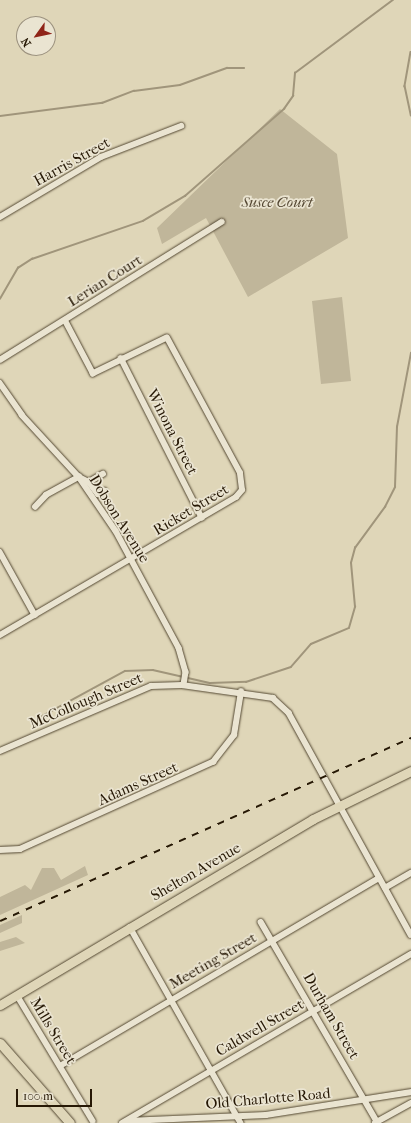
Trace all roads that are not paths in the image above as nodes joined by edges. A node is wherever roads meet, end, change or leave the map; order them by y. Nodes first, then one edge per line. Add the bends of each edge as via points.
1 (181, 126) dead end
2 (0, 217) edge
3 (222, 222) dead end
4 (65, 321) junction
5 (121, 358) junction
6 (0, 360) edge
7 (0, 383) edge
8 (104, 474) dead end
9 (79, 477) junction
10 (89, 482) junction
11 (104, 491) dead end
12 (35, 507) dead end
13 (202, 518) junction
14 (0, 552) edge
15 (131, 560) junction
16 (34, 616) junction
17 (0, 635) edge
18 (184, 685) junction
19 (241, 692) junction
20 (0, 751) edge
21 (411, 770) edge
22 (338, 805) junction
23 (0, 850) edge
24 (411, 873) edge
25 (379, 878) junction
26 (384, 888) junction
27 (261, 922) dead end
28 (130, 927) junction
29 (411, 936) edge
30 (273, 940) junction
31 (411, 954) edge
32 (17, 995) junction
33 (172, 999) junction
34 (0, 1005) edge
35 (314, 1011) junction
36 (0, 1043) edge
37 (60, 1066) junction
38 (212, 1070) junction
39 (411, 1092) edge
40 (364, 1099) junction
41 (411, 1103) edge
42 (237, 1116) junction
43 (93, 1121) dead end
44 (124, 1122) edge
45 (70, 1123) edge
46 (241, 1123) edge
47 (377, 1123) edge

1 - 2 street, Harris Street via 101,157
3 - 4 street, Lerian Court
4 - 5 street via 93,374
4 - 6 street, Lerian Court
5 - 13 street, Winona Street
5 - 13 street, Ricket Street via 167,338 240,473 244,484 241,494
7 - 9 street, Dobson Avenue via 22,415
8 - 10 street
9 - 10 street
9 - 12 street via 46,496
9 - 15 street, Dobson Avenue
10 - 11 street via 98,494
13 - 15 street, Ricket Street
14 - 16 street
15 - 16 street, Ricket Street
15 - 18 street, Dobson Avenue via 182,653 186,672
16 - 17 street, Ricket Street
18 - 19 street, McCollough Street
18 - 20 street, McCollough Street via 166,684 134,692
19 - 22 street, McCollough Street via 273,698 289,713
19 - 23 street, Adams Street via 234,735 214,762 20,849
21 - 22 main road, Shelton Avenue
22 - 25 street, McCollough Street
22 - 28 main road, Shelton Avenue
24 - 26 street
25 - 26 street, McCollough Street
25 - 30 street, Meeting Street
26 - 29 street, McCollough Street
27 - 30 street, Durham Street
28 - 32 main road, Shelton Avenue
28 - 33 street
30 - 33 street, Meeting Street
30 - 35 street, Durham Street
31 - 35 street, Caldwell Street
32 - 34 main road, Shelton Avenue
32 - 37 street, Mills Street
33 - 37 street, Meeting Street
33 - 38 street
35 - 38 street, Caldwell Street
35 - 40 street, Durham Street
36 - 45 main road
37 - 43 street, Mills Street
38 - 42 street
38 - 44 street, Caldwell Street
39 - 40 street, Old Charlotte Road
40 - 42 street, Old Charlotte Road via 304,1111
40 - 47 street, Durham Street
41 - 47 street
42 - 44 street, Old Charlotte Road
42 - 46 street

